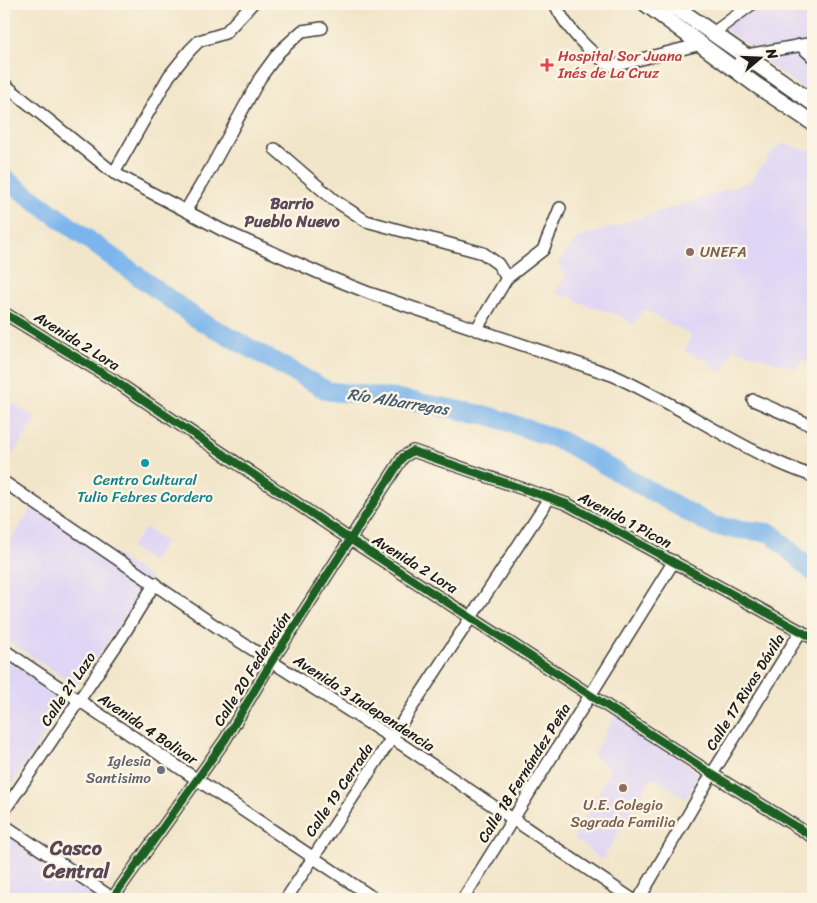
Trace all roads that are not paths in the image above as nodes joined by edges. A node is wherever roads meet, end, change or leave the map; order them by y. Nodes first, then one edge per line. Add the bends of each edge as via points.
1 (252, 4) edge
2 (555, 4) edge
3 (646, 4) edge
4 (671, 4) edge
5 (752, 4) edge
6 (322, 28) dead end
7 (713, 33) junction
8 (813, 42) edge
9 (702, 44) junction
10 (800, 45) junction
11 (747, 55) junction
12 (813, 57) edge
13 (736, 70) junction
14 (4, 84) edge
15 (813, 103) edge
16 (809, 116) edge
17 (275, 149) dead end
18 (114, 173) junction
19 (560, 208) dead end
20 (186, 210) junction
21 (507, 278) junction
22 (4, 313) edge
23 (476, 330) junction
24 (753, 400) dead end
25 (813, 426) edge
26 (413, 451) joint
27 (813, 476) edge
28 (4, 482) edge
29 (550, 498) junction
30 (351, 540) junction
31 (674, 561) junction
32 (155, 583) junction
33 (473, 617) junction
34 (801, 631) junction
35 (813, 638) edge
36 (4, 650) edge
37 (272, 661) junction
38 (591, 695) junction
39 (78, 700) junction
40 (392, 738) junction
41 (712, 774) junction
42 (197, 780) junction
43 (4, 811) edge
44 (513, 820) junction
45 (4, 824) edge
46 (813, 837) edge
47 (312, 858) junction
48 (113, 899) edge
49 (286, 899) edge
50 (375, 899) edge
51 (463, 899) edge
52 (632, 899) edge
53 (640, 899) edge

1 - 18 street via 224,33 199,41 190,50 169,76
2 - 9 street via 567,26 604,62 613,66
3 - 9 street
4 - 7 street
5 - 7 street
6 - 20 street via 302,31 279,52 260,78
7 - 11 street
8 - 10 street
9 - 13 street
10 - 11 street
10 - 12 street
11 - 13 street
11 - 15 street
13 - 16 street
14 - 18 street
17 - 21 street via 334,200 366,221 482,253 498,264
18 - 20 street
19 - 21 street via 543,250
20 - 23 street via 319,274
21 - 23 street
22 - 30 street, Avenida 2 Lora via 115,381
23 - 27 street via 627,381 759,454
24 - 25 street
26 - 29 street, Avenido 1 Picon
26 - 30 street, Calle 20 Federación via 403,457
28 - 32 street, Avenida 3 Independencia
29 - 31 street, Avenido 1 Picon
29 - 33 street, Calle 19 Cerrada
30 - 33 street, Avenida 2 Lora
30 - 37 street, Calle 20 Federación
31 - 34 street, Avenido 1 Picon
31 - 38 street, Calle 18 Fernández Peña
32 - 37 street, Avenida 3 Independencia
32 - 39 street, Calle 21 Lazo
33 - 38 street, Avenida 2 Lora
33 - 40 street, Calle 19 Cerrada
34 - 35 street, Avenido 1 Picon
34 - 41 street, Calle 17 Rivas Dávila
36 - 39 street, Avenida 4 Bolivar
37 - 40 street, Avenida 3 Independencia
37 - 42 street, Calle 20 Federación
38 - 41 street, Avenida 2 Lora
38 - 44 street, Calle 18 Fernández Peña
39 - 42 street, Avenida 4 Bolivar
39 - 43 street, Calle 21 Lazo
40 - 44 street, Avenida 3 Independencia
40 - 47 street, Calle 19 Cerrada
41 - 46 street, Avenida 2 Lora
41 - 53 street, Calle 17 Rivas Dávila
42 - 47 street, Avenida 4 Bolivar
42 - 48 street, Calle 20 Federación
44 - 51 street, Calle 18 Fernández Peña
44 - 52 street, Avenida 3 Independencia
45 - 48 street
47 - 49 street, Calle 19 Cerrada
47 - 50 street, Avenida 4 Bolivar

